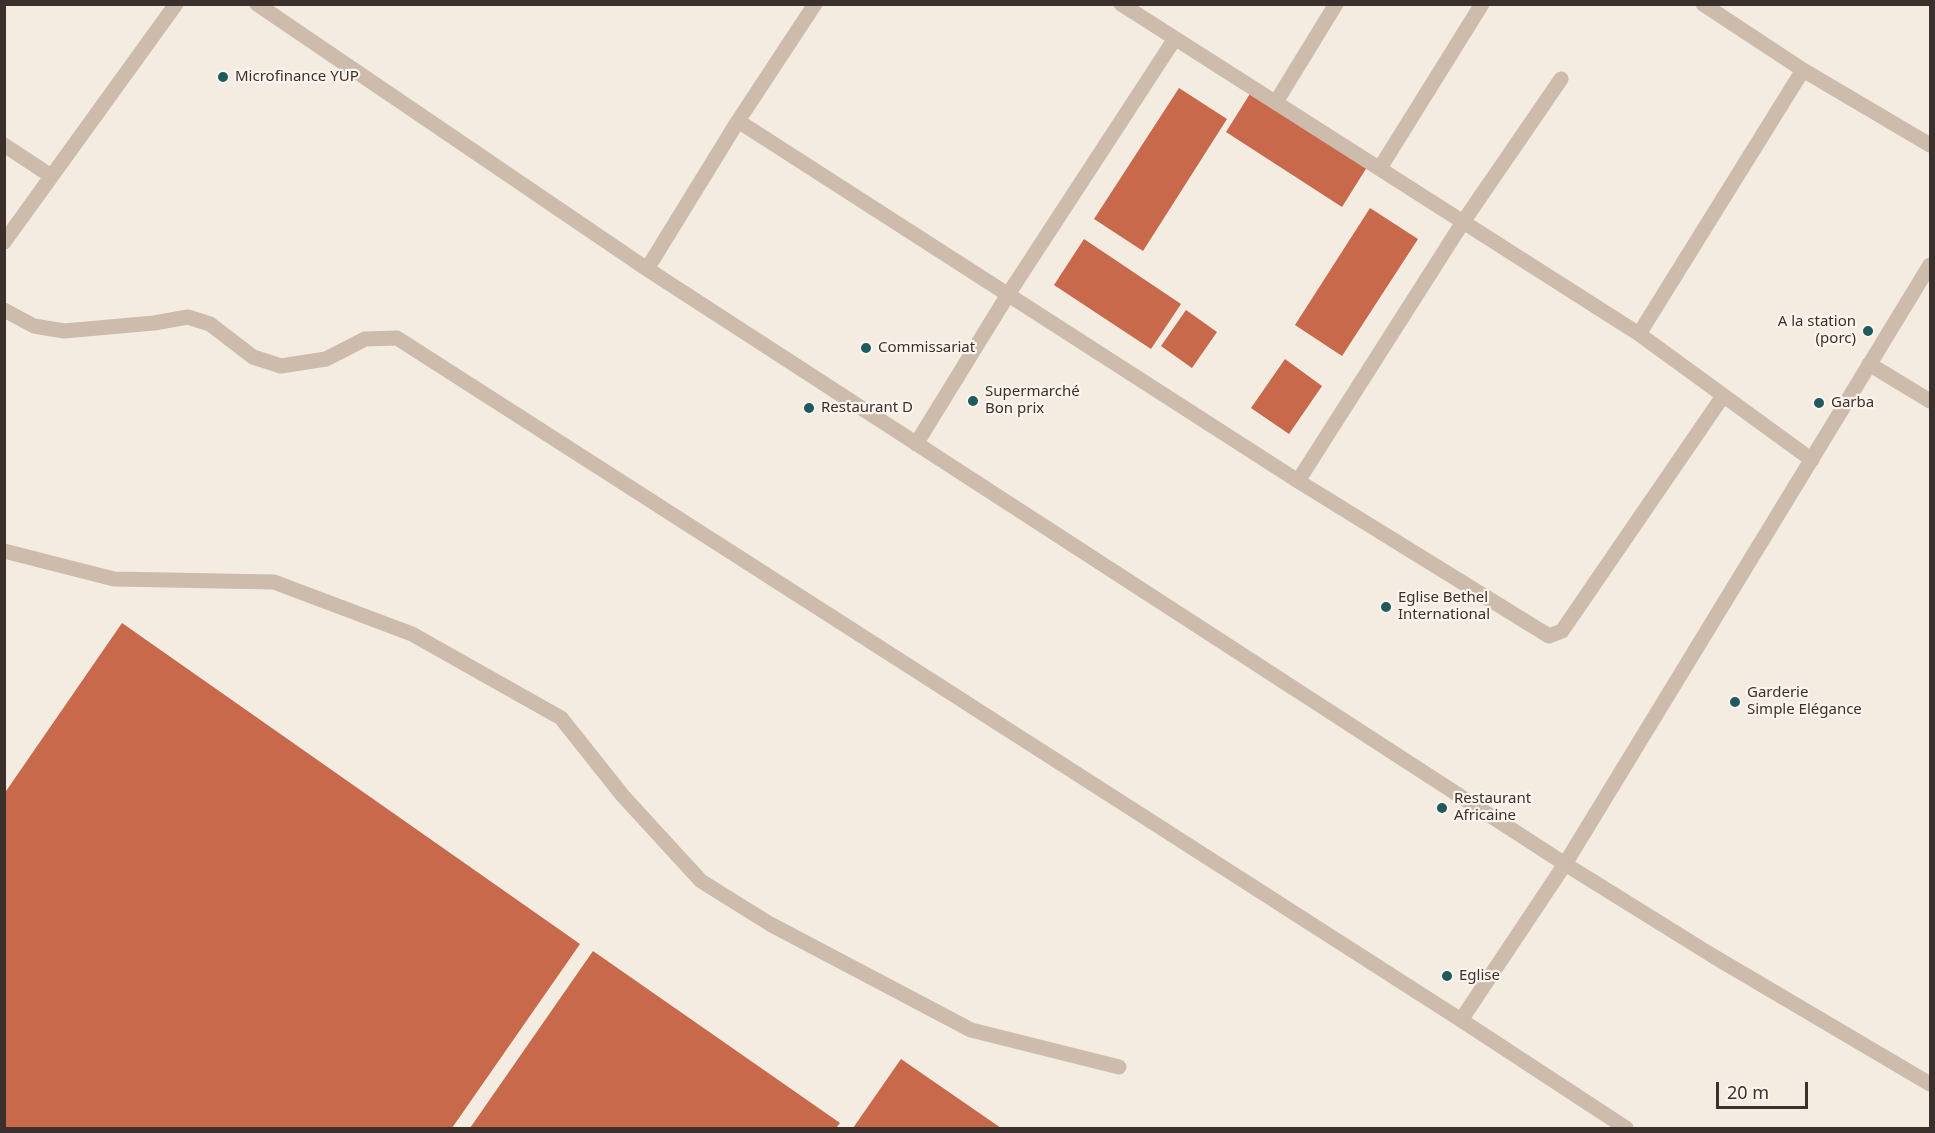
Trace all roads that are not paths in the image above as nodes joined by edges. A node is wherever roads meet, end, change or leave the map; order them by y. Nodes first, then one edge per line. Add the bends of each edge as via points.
1 (176, 4) edge
2 (257, 4) edge
3 (815, 4) edge
4 (1121, 4) edge
5 (1336, 4) edge
6 (1482, 4) edge
7 (1702, 4) edge
8 (1174, 40) junction
9 (1803, 70) junction
10 (1561, 80) dead end
11 (1276, 102) junction
12 (738, 122) junction
13 (4, 145) edge
14 (1930, 145) edge
15 (1380, 168) junction
16 (51, 176) junction
17 (1463, 222) junction
18 (4, 242) edge
19 (1930, 265) edge
20 (647, 269) junction
21 (1009, 293) junction
22 (4, 310) edge
23 (1639, 334) junction
24 (1869, 364) junction
25 (1723, 396) junction
26 (1930, 400) edge
27 (916, 444) junction
28 (1812, 460) junction
29 (1298, 481) junction
30 (4, 551) edge
31 (1565, 864) junction
32 (1461, 1020) junction
33 (1119, 1067) dead end
34 (1930, 1084) edge
35 (1626, 1128) edge

1 - 16 street
2 - 20 street
3 - 12 street
4 - 8 street
5 - 11 street
6 - 15 street
7 - 9 street
8 - 11 street
8 - 21 street
9 - 14 street
9 - 23 street
10 - 17 street
11 - 15 street
12 - 20 street
12 - 21 street
13 - 16 street
15 - 17 street
16 - 18 street
17 - 23 street
17 - 29 street
19 - 24 street
20 - 27 street
21 - 27 street
21 - 29 street
22 - 32 street via 34,326 64,331 188,317 210,324 253,357 281,366 326,359 365,339 397,338
23 - 25 street
24 - 26 street
24 - 28 street
25 - 28 street
25 - 29 street via 1562,631 1549,636
27 - 31 street
28 - 31 street
30 - 33 street via 114,579 274,582 412,634 561,718 623,796 701,881 770,924 971,1030
31 - 32 street
31 - 34 street
32 - 35 street

